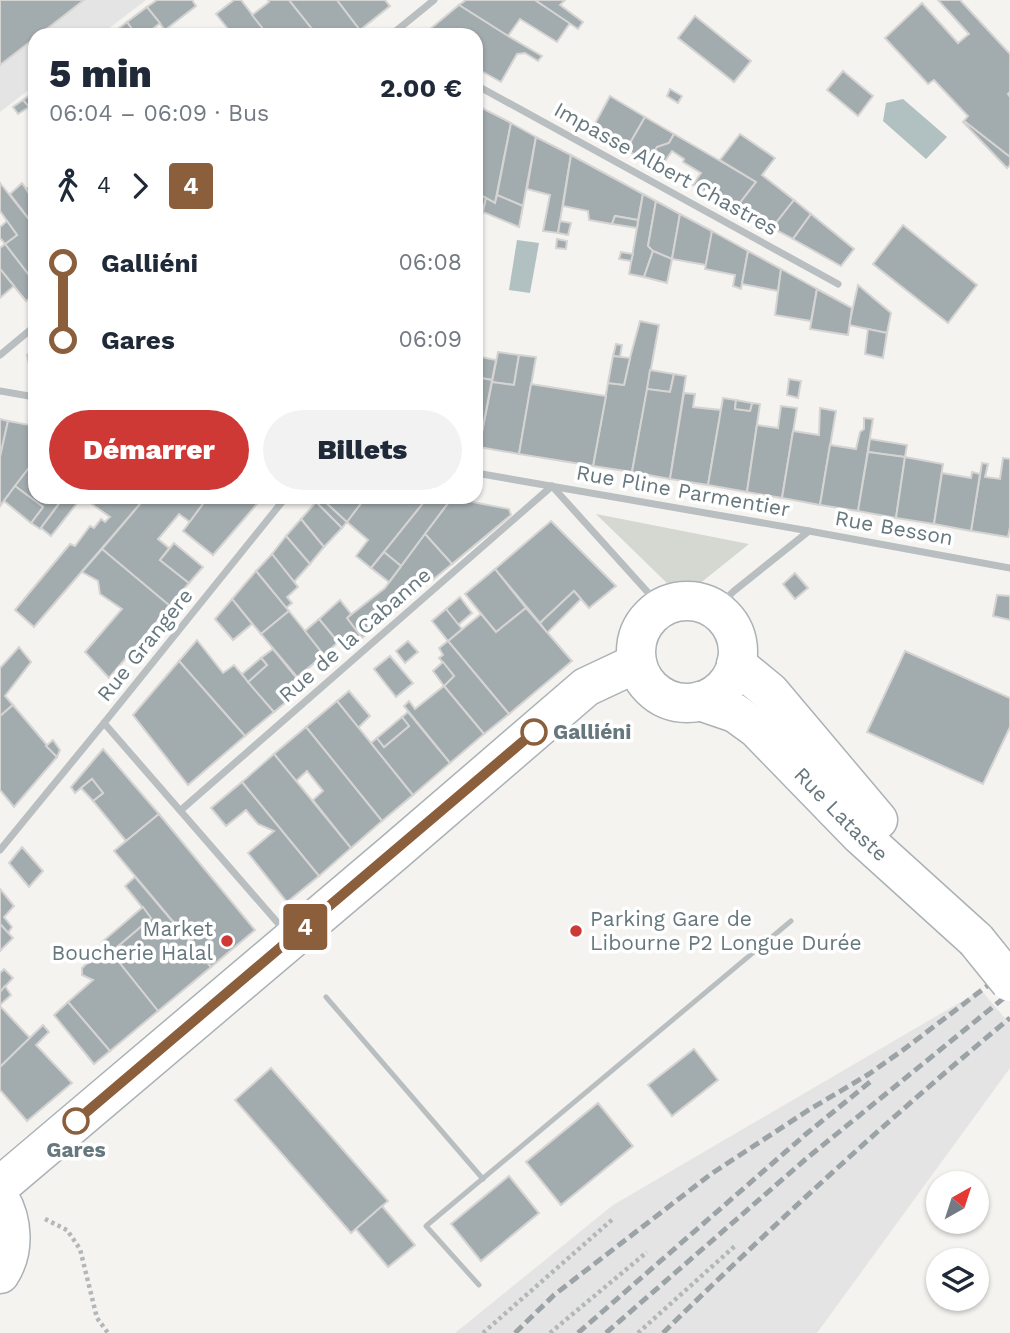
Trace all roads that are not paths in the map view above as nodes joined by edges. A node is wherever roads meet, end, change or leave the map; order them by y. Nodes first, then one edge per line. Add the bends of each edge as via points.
1 (434, 0) edge
2 (400, 28) edge
3 (483, 89) edge
4 (838, 284) dead end
5 (28, 332) edge
6 (0, 355) edge
7 (0, 391) edge
8 (28, 396) edge
9 (483, 474) edge
10 (552, 486) junction
11 (280, 504) edge
12 (809, 531) junction
13 (1010, 568) edge
14 (662, 608) junction
15 (715, 609) junction
16 (638, 663) junction
17 (736, 664) junction
18 (700, 701) junction
19 (104, 723) junction
20 (181, 810) junction
21 (0, 850) edge
22 (791, 921) dead end
23 (291, 939) junction
24 (976, 940) junction
25 (1010, 982) edge
26 (326, 997) dead end
27 (483, 1179) junction
28 (0, 1186) edge
29 (0, 1199) edge
30 (0, 1274) edge
31 (479, 1285) dead end

1 - 2 street
3 - 4 street, Impasse Albert Chastres
5 - 6 street
7 - 8 street
9 - 10 street, Rue Pline Parmentier
10 - 12 street, Rue Pline Parmentier
10 - 14 street, Rue Pline Parmentier
10 - 20 street, Rue de la Cabanne
11 - 19 street, Rue Grangere
12 - 13 street, Rue Besson
12 - 15 street, Rue Besson
14 - 15 main road via 688,601
14 - 16 main road via 640,631
15 - 17 main road via 734,633
16 - 18 main road via 654,691 683,703
16 - 23 main road via 586,687
17 - 18 main road via 723,688
17 - 24 main road, Rue Lataste via 771,692
18 - 24 main road, Rue Lataste via 735,713 757,729 860,835
19 - 20 street, Rue Grangere
19 - 21 street
20 - 23 street, Rue Grangere
22 - 27 lane
23 - 28 main road
24 - 25 main road, Rue Lataste, bridge
26 - 27 lane
27 - 31 lane via 426,1226
29 - 30 main road via 10,1227 10,1248

